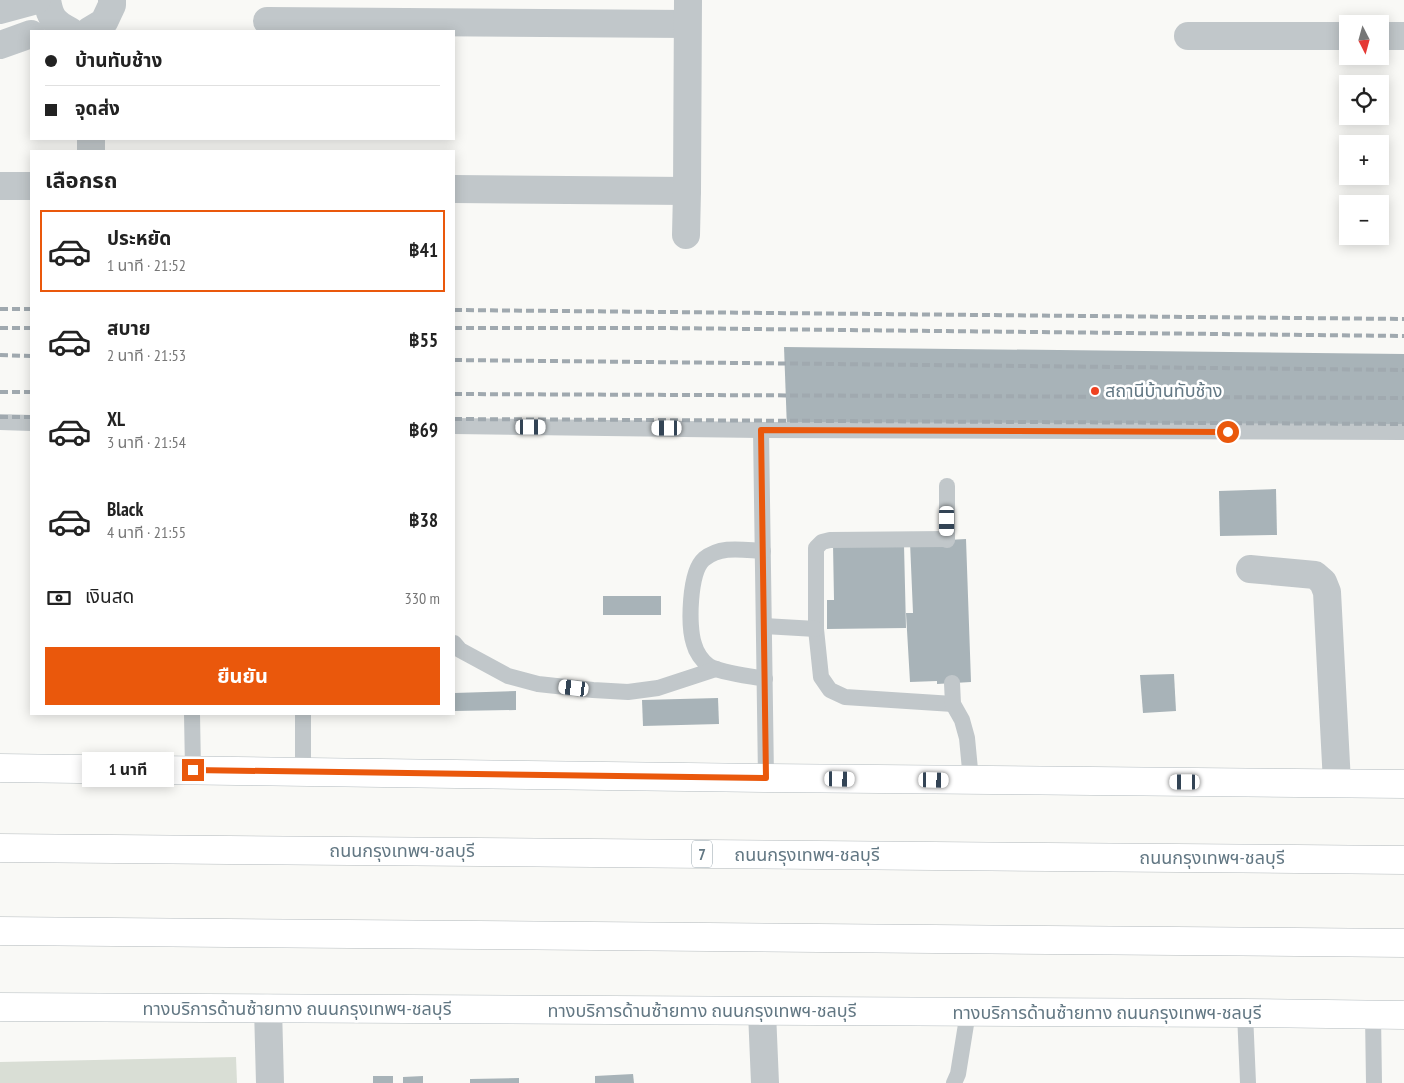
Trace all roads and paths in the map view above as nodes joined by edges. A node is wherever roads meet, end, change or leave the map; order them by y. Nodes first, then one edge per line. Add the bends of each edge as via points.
1 (37, 0) edge
2 (47, 0) edge
3 (112, 0) edge
4 (0, 10) edge
5 (688, 12) edge
6 (267, 21) dead end
7 (55, 29) edge
8 (91, 30) edge
9 (30, 34) edge
10 (1188, 36) dead end
11 (1339, 36) edge
12 (1389, 36) edge
13 (1404, 36) edge
14 (0, 45) edge
15 (0, 186) edge
16 (30, 186) edge
17 (455, 189) edge
18 (687, 191) junction
19 (686, 235) dead end
20 (0, 422) edge
21 (30, 423) edge
22 (455, 426) edge
23 (761, 430) junction
24 (1404, 432) edge
25 (947, 486) dead end
26 (763, 551) junction
27 (1250, 569) dead end
28 (764, 626) junction
29 (816, 629) junction
30 (455, 643) edge
31 (716, 669) junction
32 (765, 679) junction
33 (952, 683) dead end
34 (953, 704) junction
35 (192, 715) edge
36 (303, 715) edge
37 (0, 768) edge
38 (193, 770) junction
39 (303, 772) junction
40 (766, 778) junction
41 (971, 780) junction
42 (1337, 783) junction
43 (1404, 784) edge
44 (0, 848) edge
45 (1404, 860) edge
46 (0, 931) edge
47 (1404, 943) edge
48 (0, 1007) edge
49 (268, 1008) junction
50 (762, 1012) junction
51 (968, 1012) junction
52 (1245, 1013) junction
53 (1373, 1015) junction
54 (1404, 1015) edge
55 (270, 1083) edge
56 (765, 1083) edge
57 (954, 1083) edge
58 (1248, 1083) edge
59 (1374, 1083) edge

1 - 4 street
2 - 7 street
3 - 8 street via 104,22
5 - 6 street
5 - 18 street
9 - 14 street
10 - 11 street
12 - 13 street
15 - 16 street
17 - 18 street
18 - 19 street
20 - 21 lane
22 - 23 lane
23 - 24 lane
23 - 26 lane
25 - 29 lane via 947,540 830,540 816,548
26 - 28 lane
26 - 31 lane via 715,552 696,569 691,591 693,643 699,656
27 - 42 street via 1315,575 1323,582 1327,592
28 - 29 lane
28 - 32 lane
29 - 34 lane via 821,677 830,690 845,697
30 - 31 lane via 460,650 508,676 538,684 593,690 628,692 658,688
31 - 32 lane
32 - 40 lane
33 - 34 lane
34 - 41 lane via 967,738
35 - 38 lane
36 - 39 lane
37 - 38 main road
38 - 39 main road
39 - 40 main road
40 - 41 main road
41 - 42 main road
42 - 43 main road
44 - 45 main road, ถนนกรุงเทพฯ-ชลบุรี / 7
46 - 47 main road
48 - 49 main road, ทางบริการด้านซ้ายทาง ถนนกรุงเทพฯ-ชลบุรี
49 - 50 main road, ทางบริการด้านซ้ายทาง ถนนกรุงเทพฯ-ชลบุรี
49 - 55 street
50 - 51 main road, ทางบริการด้านซ้ายทาง ถนนกรุงเทพฯ-ชลบุรี
50 - 56 street
51 - 52 main road, ทางบริการด้านซ้ายทาง ถนนกรุงเทพฯ-ชลบุรี
51 - 57 lane
52 - 53 main road, ทางบริการด้านซ้ายทาง ถนนกรุงเทพฯ-ชลบุรี
52 - 58 lane
53 - 54 main road, ทางบริการด้านซ้ายทาง ถนนกรุงเทพฯ-ชลบุรี
53 - 59 lane

